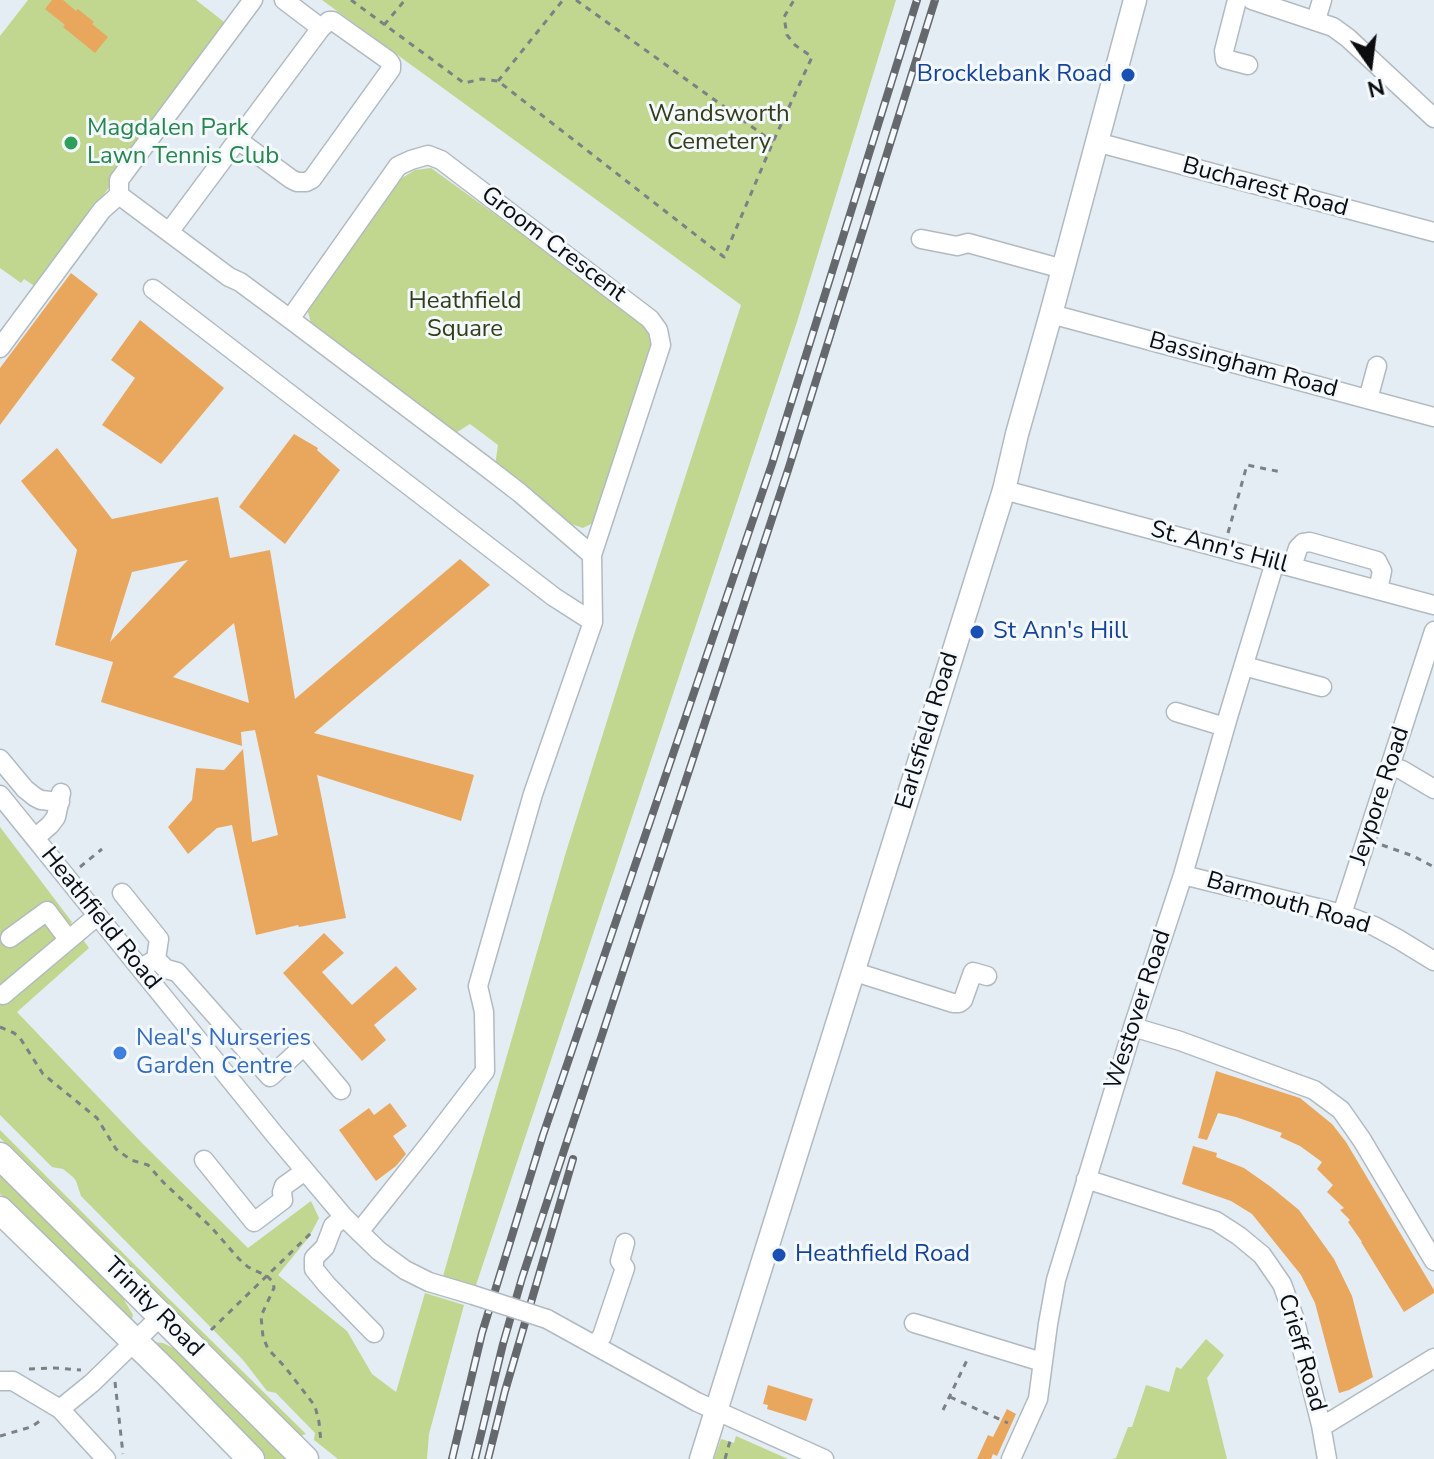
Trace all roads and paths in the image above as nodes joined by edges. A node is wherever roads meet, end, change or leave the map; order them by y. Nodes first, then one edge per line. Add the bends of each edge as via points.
1 (253, 0) edge
2 (284, 0) edge
3 (351, 0) edge
4 (405, 0) edge
5 (563, 0) edge
6 (576, 0) edge
7 (794, 0) edge
8 (1135, 0) edge
9 (1237, 0) edge
10 (1252, 0) edge
11 (1322, 0) edge
12 (1316, 20) junction
13 (384, 25) junction
14 (321, 28) junction
15 (1248, 65) dead end
16 (498, 81) junction
17 (1434, 118) edge
18 (238, 140) junction
19 (773, 142) junction
20 (1096, 142) junction
21 (119, 195) junction
22 (169, 232) junction
23 (1434, 232) edge
24 (921, 239) dead end
25 (1063, 269) junction
26 (153, 289) dead end
27 (1051, 314) junction
28 (290, 319) junction
29 (0, 348) edge
30 (1377, 366) dead end
31 (1368, 399) junction
32 (1434, 417) edge
33 (1281, 472) dead end
34 (1004, 490) junction
35 (1224, 548) junction
36 (592, 555) junction
37 (1283, 564) junction
38 (1378, 590) junction
39 (1434, 605) edge
40 (593, 622) junction
41 (1434, 631) edge
42 (1244, 666) junction
43 (1322, 687) dead end
44 (1176, 712) dead end
45 (1225, 727) junction
46 (0, 759) edge
47 (1390, 766) junction
48 (1434, 789) edge
49 (0, 795) edge
50 (35, 838) junction
51 (1367, 839) junction
52 (102, 849) dead end
53 (1434, 867) edge
54 (1183, 875) junction
55 (67, 879) junction
56 (122, 893) dead end
57 (1342, 914) junction
58 (97, 916) junction
59 (10, 938) dead end
60 (68, 939) junction
61 (1434, 961) edge
62 (148, 964) junction
63 (855, 972) junction
64 (987, 976) dead end
65 (3, 995) dead end
66 (0, 1027) edge
67 (1133, 1027) junction
68 (341, 1090) dead end
69 (0, 1156) edge
70 (204, 1160) dead end
71 (305, 1171) junction
72 (1086, 1179) junction
73 (0, 1210) edge
74 (341, 1213) junction
75 (359, 1232) junction
76 (625, 1243) dead end
77 (1434, 1261) edge
78 (267, 1276) junction
79 (161, 1316) junction
80 (914, 1323) dead end
81 (211, 1330) dead end
82 (374, 1333) dead end
83 (974, 1342) junction
84 (135, 1343) junction
85 (595, 1345) junction
86 (1434, 1358) edge
87 (1042, 1362) junction
88 (102, 1374) junction
89 (6, 1381) edge
90 (950, 1397) junction
91 (60, 1409) junction
92 (943, 1410) dead end
93 (716, 1411) junction
94 (1011, 1425) dead end
95 (1321, 1425) junction
96 (0, 1436) edge
97 (730, 1441) dead end
98 (313, 1450) edge
99 (106, 1459) edge
100 (124, 1459) edge
101 (251, 1459) edge
102 (701, 1459) edge
103 (725, 1459) edge
104 (824, 1459) edge
105 (1011, 1459) edge
106 (1327, 1459) edge

1 - 21 street via 119,180
2 - 14 street
3 - 13 path
4 - 13 path
5 - 16 path
6 - 19 path
7 - 19 path via 784,17 787,35 812,57
8 - 20 main road, Earlsfield Road
9 - 15 street via 1225,59
10 - 12 street
11 - 12 street
12 - 17 street via 1348,38
13 - 16 path via 464,83
14 - 18 street
14 - 18 street via 333,21 388,60 391,69 312,179 291,179
16 - 19 path via 724,257
18 - 22 street
20 - 23 street, Bucharest Road
20 - 25 main road, Earlsfield Road
21 - 22 street
21 - 29 street via 102,210
22 - 28 street
24 - 25 street via 968,243
25 - 27 main road, Earlsfield Road
26 - 40 street
27 - 31 street, Bassingham Road
27 - 34 main road, Earlsfield Road
28 - 36 street via 520,493
28 - 36 street, Groom Crescent via 398,166 428,155 650,319 661,345
30 - 31 street
31 - 32 street, Bassingham Road
33 - 35 path via 1247,465
34 - 35 street, St. Ann's Hill
34 - 63 main road, Earlsfield Road
35 - 37 street, St. Ann's Hill
36 - 40 street
37 - 38 street, St. Ann's Hill
37 - 38 street via 1310,542 1377,561 1382,571
37 - 42 street, Westover Road
38 - 39 street, St. Ann's Hill
40 - 75 street via 533,794 478,986 485,1071
41 - 47 street, Jeypore Road
42 - 43 street
42 - 45 street, Westover Road
44 - 45 street
45 - 54 street, Westover Road
46 - 50 street via 35,797 60,797 56,817
47 - 48 street
47 - 51 street, Jeypore Road
49 - 50 street, Heathfield Road
50 - 55 street, Heathfield Road
51 - 53 path
51 - 57 street, Jeypore Road
52 - 55 path
54 - 57 street, Barmouth Road
54 - 67 street, Westover Road
55 - 58 street, Heathfield Road
56 - 62 street via 159,939
57 - 61 street, Barmouth Road
58 - 60 street
58 - 62 street, Heathfield Road
59 - 60 street via 47,911
60 - 65 street
62 - 68 street via 177,972 270,1077 304,1046
62 - 71 street, Heathfield Road
63 - 64 street via 953,1003 963,1000 973,972
63 - 93 main road, Earlsfield Road
66 - 78 path via 20,1038 43,1074 97,1118 116,1149 148,1165 239,1259
67 - 72 street, Westover Road
67 - 77 street via 1314,1090 1341,1110
69 - 79 highway, Trinity Road
70 - 71 street via 254,1222 283,1200 284,1186
71 - 74 street, Heathfield Road
72 - 87 street, Westover Road via 1056,1280
72 - 95 street, Crieff Road via 1216,1221 1262,1255 1282,1284 1294,1317
73 - 84 highway, Trinity Road
74 - 75 street, Heathfield Road
74 - 78 path
74 - 82 street via 314,1258 314,1269
75 - 85 street, Heathfield Road, bridge via 405,1270 429,1282 547,1319
76 - 85 street via 620,1261 625,1268
78 - 81 path
78 - 98 path via 274,1288 261,1316 263,1337 312,1401 319,1422
79 - 84 street
79 - 98 highway, Trinity Road
80 - 83 street
83 - 87 street
83 - 90 path
84 - 88 street
84 - 101 highway, Trinity Road
85 - 93 street, Heathfield Road
86 - 95 street
87 - 105 street, Westover Road via 1038,1399
88 - 89 path via 20,1369
88 - 91 street
88 - 100 path via 114,1377
89 - 91 street
90 - 92 path
90 - 94 path
91 - 96 path via 31,1427
91 - 99 street
93 - 102 main road, Earlsfield Road
93 - 104 street, Heathfield Road
95 - 106 street, Crieff Road
97 - 103 path

